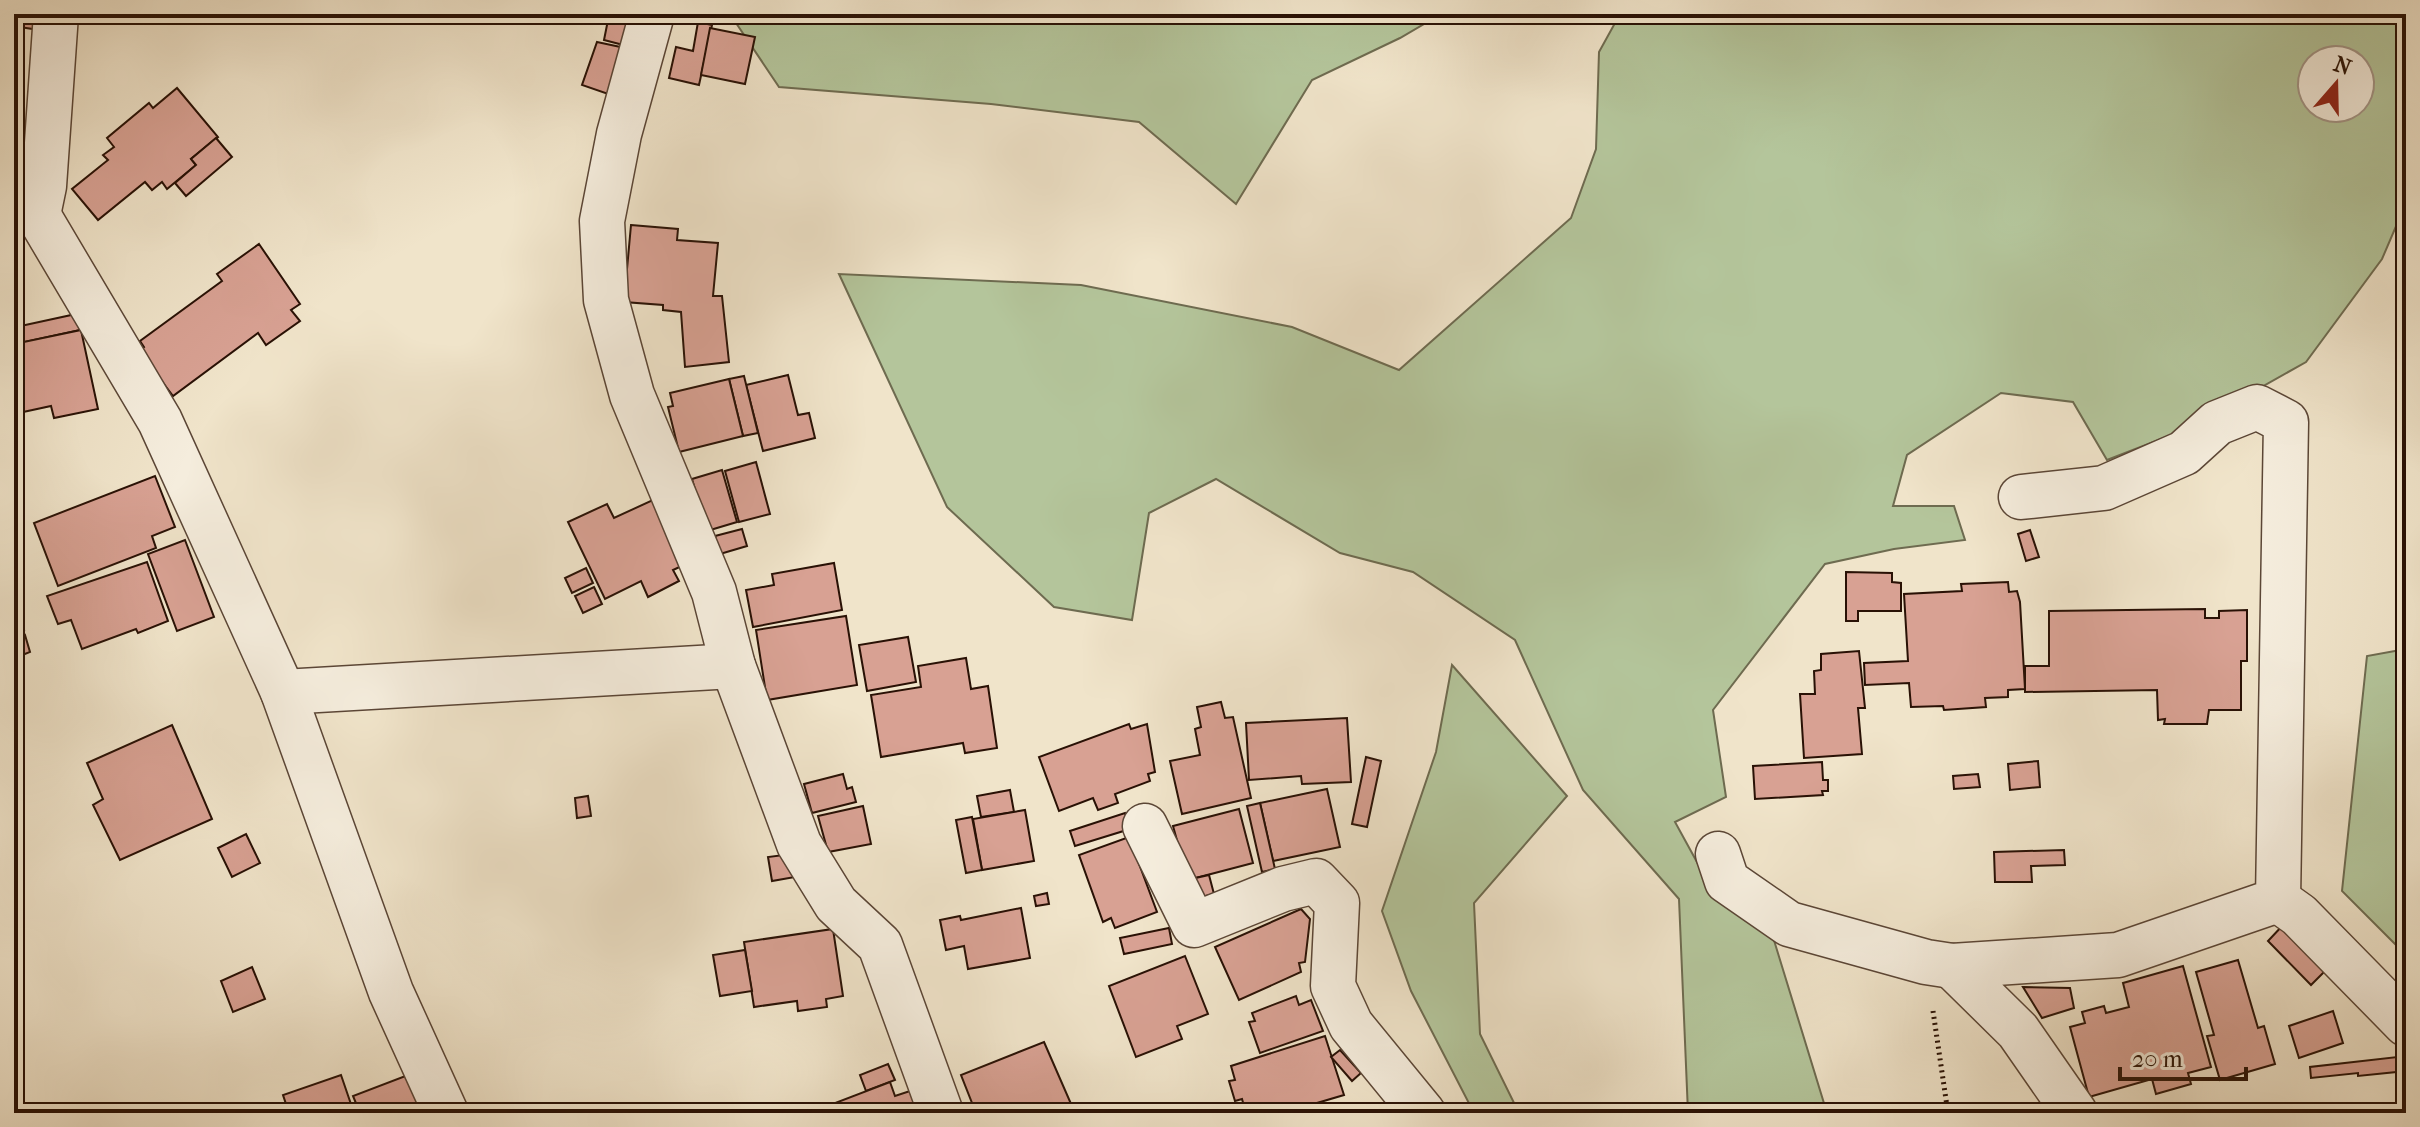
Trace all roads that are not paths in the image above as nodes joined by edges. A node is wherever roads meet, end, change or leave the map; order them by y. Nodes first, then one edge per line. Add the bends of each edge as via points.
1 (56, 14) edge
2 (652, 14) edge
3 (26, 209) edge
4 (2021, 497) dead end
5 (733, 666) junction
6 (283, 692) junction
7 (1145, 826) dead end
8 (1718, 854) dead end
9 (2278, 900) junction
10 (1939, 964) junction
11 (2406, 1024) edge
12 (446, 1113) edge
13 (941, 1113) edge
14 (1423, 1113) edge
15 (2075, 1113) edge

1 - 3 street via 44,186
2 - 5 street via 602,221 606,300 632,395 714,592
3 - 6 street via 160,421
4 - 9 street via 2104,488 2184,453 2217,423 2257,407 2286,422
5 - 6 street
5 - 13 street via 799,844 836,904 880,945
6 - 12 street via 391,992
7 - 14 street via 1194,925 1283,889 1316,881 1327,892 1337,903 1333,986 1351,1025
8 - 10 street via 1727,881 1789,924
9 - 10 street via 2118,955
9 - 11 street
10 - 15 street via 2018,1031

